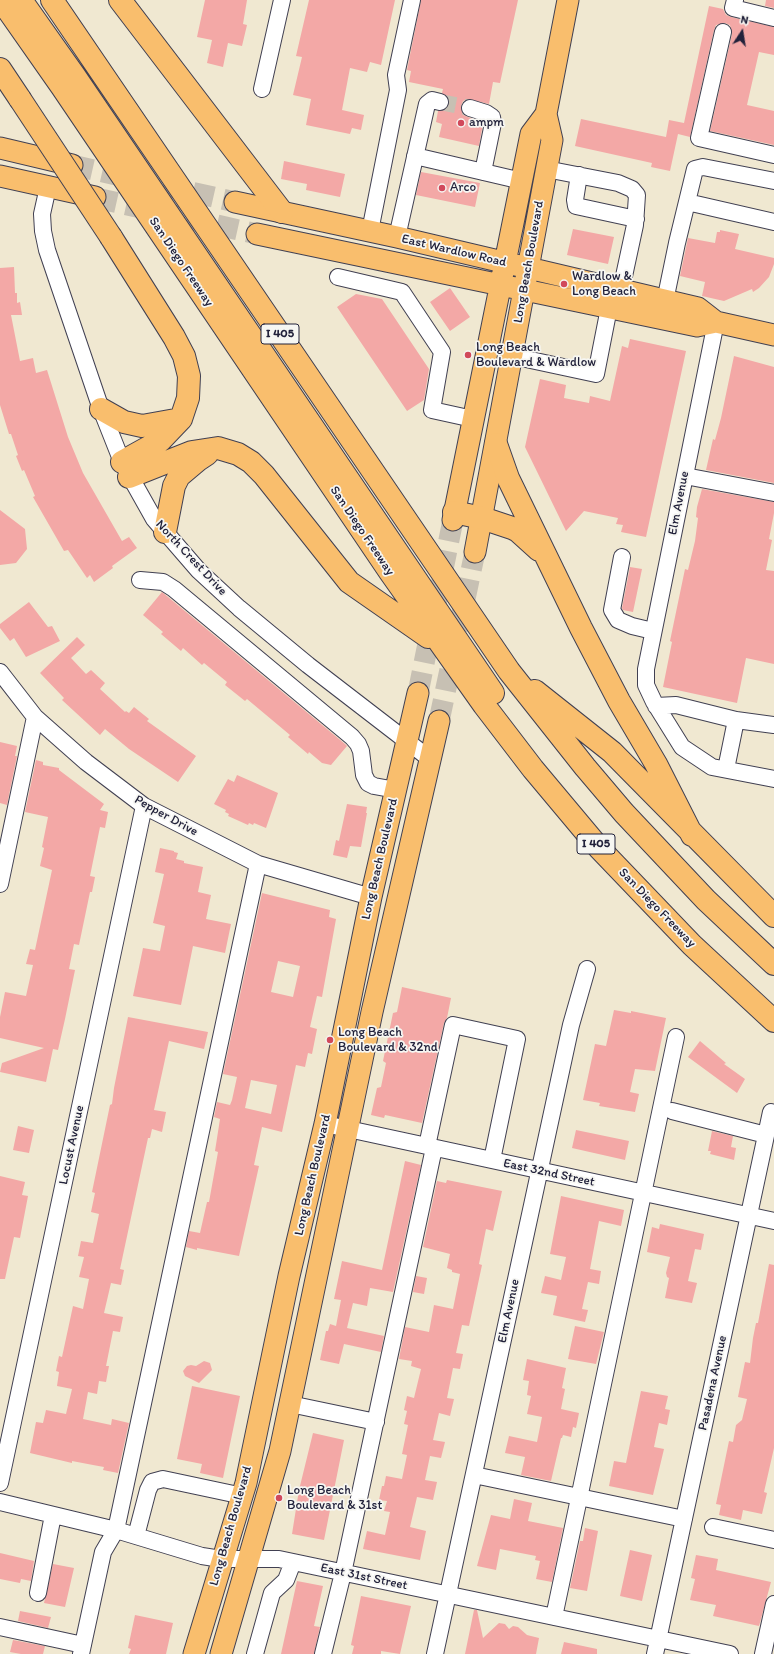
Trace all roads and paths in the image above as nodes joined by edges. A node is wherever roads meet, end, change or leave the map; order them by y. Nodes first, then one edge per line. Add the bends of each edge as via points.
1 (1, 0) edge
2 (21, 0) edge
3 (34, 0) edge
4 (52, 0) edge
5 (120, 0) edge
6 (282, 0) edge
7 (412, 0) edge
8 (568, 0) edge
9 (735, 0) edge
10 (774, 18) edge
11 (723, 32) dead end
12 (0, 69) edge
13 (262, 89) dead end
14 (440, 102) tunnel mouth
15 (470, 108) tunnel mouth
16 (546, 114) junction
17 (0, 148) edge
18 (774, 155) edge
19 (415, 156) junction
20 (72, 165) tunnel mouth
21 (546, 169) junction
22 (483, 172) junction
23 (578, 175) junction
24 (0, 176) edge
25 (522, 181) junction
26 (774, 181) edge
27 (48, 187) junction
28 (96, 198) tunnel mouth
29 (235, 202) tunnel mouth
30 (687, 202) junction
31 (282, 212) junction
32 (636, 219) junction
33 (774, 222) edge
34 (370, 231) junction
35 (257, 234) tunnel mouth
36 (397, 237) junction
37 (505, 263) junction
38 (407, 265) junction
39 (529, 268) junction
40 (338, 277) dead end
41 (500, 285) junction
42 (525, 290) junction
43 (621, 290) junction
44 (402, 292) junction
45 (665, 301) junction
46 (609, 308) junction
47 (716, 322) junction
48 (774, 335) edge
49 (512, 356) junction
50 (101, 408) junction
51 (181, 419) junction
52 (474, 419) junction
53 (496, 444) junction
54 (218, 448) junction
55 (125, 470) junction
56 (685, 476) junction
57 (774, 493) edge
58 (454, 516) joint
59 (482, 518) junction
60 (164, 532) junction
61 (475, 552) tunnel mouth
62 (622, 557) dead end
63 (548, 558) junction
64 (140, 580) dead end
65 (653, 631) junction
66 (441, 646) junction
67 (508, 669) junction
68 (0, 672) edge
69 (418, 693) tunnel mouth
70 (656, 706) junction
71 (35, 717) junction
72 (736, 720) junction
73 (439, 721) tunnel mouth
74 (774, 725) edge
75 (407, 741) junction
76 (430, 760) junction
77 (726, 769) junction
78 (774, 780) edge
79 (396, 790) junction
80 (144, 806) junction
81 (692, 835) junction
82 (258, 864) junction
83 (0, 884) edge
84 (371, 897) junction
85 (774, 916) edge
86 (774, 964) edge
87 (587, 969) dead end
88 (774, 1001) edge
89 (774, 1021) edge
90 (676, 1037) dead end
91 (672, 1110) dead end
92 (771, 1112) dead end
93 (325, 1124) junction
94 (348, 1130) junction
95 (766, 1135) junction
96 (431, 1147) junction
97 (492, 1160) junction
98 (539, 1170) junction
99 (644, 1194) junction
100 (748, 1216) junction
101 (774, 1221) edge
102 (290, 1404) junction
103 (376, 1422) junction
104 (474, 1475) junction
105 (0, 1483) edge
106 (243, 1496) junction
107 (579, 1497) junction
108 (0, 1502) edge
109 (53, 1515) junction
110 (684, 1519) junction
111 (713, 1527) dead end
112 (116, 1530) junction
113 (136, 1536) junction
114 (774, 1540) edge
115 (221, 1559) junction
116 (249, 1560) junction
117 (293, 1562) junction
118 (343, 1573) junction
119 (38, 1593) dead end
120 (448, 1595) junction
121 (774, 1604) edge
122 (554, 1617) junction
123 (0, 1627) edge
124 (657, 1646) edge
125 (82, 1650) edge
126 (224, 1653) edge
127 (194, 1654) edge
128 (255, 1654) edge
129 (323, 1654) edge
130 (435, 1654) edge
131 (730, 1654) edge
132 (763, 1654) edge

1 - 66 highway, San Diego Freeway / I 405
2 - 88 highway via 496,698 558,778 657,890
3 - 67 highway via 471,648
4 - 67 highway, I 405
5 - 31 highway
6 - 13 street
7 - 34 street via 396,75 398,90
8 - 16 main road, Long Beach Boulevard
9 - 10 street via 733,8
11 - 18 street via 699,138
12 - 51 highway, bridge via 111,237 184,356 189,376 189,391
14 - 19 street via 432,100 427,104
15 - 22 street via 486,112 492,117 493,124
16 - 21 main road, Long Beach Boulevard via 552,140
16 - 25 main road, Long Beach Boulevard via 531,134
17 - 20 main road
19 - 22 street
19 - 36 street
21 - 23 street
21 - 39 main road, Long Beach Boulevard
22 - 25 street
23 - 32 street via 618,183 632,189 637,195
23 - 32 street via 576,206
24 - 27 main road
25 - 37 main road, Long Beach Boulevard
26 - 30 street via 698,167 695,168
27 - 28 main road
27 - 50 street, North Crest Drive via 42,214 47,250
29 - 31 main road, East Wardlow Road
30 - 33 street
30 - 45 street
31 - 34 main road, East Wardlow Road
32 - 43 street
34 - 36 main road, East Wardlow Road
35 - 38 main road, East Wardlow Road
36 - 37 main road, East Wardlow Road
37 - 39 main road, East Wardlow Road
37 - 41 main road, Long Beach Boulevard
38 - 41 main road, East Wardlow Road
38 - 44 street
39 - 42 main road, Long Beach Boulevard
39 - 43 main road, East Wardlow Road
40 - 44 street
41 - 42 main road, East Wardlow Road
41 - 52 main road, Long Beach Boulevard
42 - 46 main road, East Wardlow Road
42 - 49 main road, Long Beach Boulevard
43 - 45 main road, East Wardlow Road
44 - 52 street via 442,352 432,410
45 - 47 main road, East Wardlow Road via 698,308
46 - 47 main road, East Wardlow Road via 697,326
46 - 49 street via 596,374
47 - 48 main road, East Wardlow Road
47 - 56 street, Elm Avenue
49 - 53 main road, Long Beach Boulevard
50 - 51 highway via 124,422 142,426
50 - 55 street, North Crest Drive
51 - 55 highway via 160,441
52 - 58 main road, Long Beach Boulevard
53 - 59 main road, Long Beach Boulevard
53 - 63 highway via 508,478
54 - 55 highway via 192,452
54 - 60 highway via 179,476 174,486
54 - 66 highway via 238,454 264,475 349,582
55 - 60 street, North Crest Drive
56 - 57 street
56 - 65 street, Elm Avenue
58 - 59 highway
59 - 61 main road, Long Beach Boulevard
59 - 63 highway via 518,531
60 - 75 street, North Crest Drive via 199,571 239,608
62 - 65 street via 612,610 618,620
63 - 81 highway via 615,694 656,764
64 - 79 street via 163,582 174,589 352,737 361,751 364,775 368,782 374,786
65 - 70 street, Elm Avenue via 646,669 646,685
66 - 89 highway, San Diego Freeway / I 405 via 533,769 600,849 692,945
67 - 81 highway via 612,752
67 - 86 highway, I 405 via 585,768 624,813 701,895
68 - 71 street, Pepper Drive
69 - 75 main road, Long Beach Boulevard
70 - 72 street via 676,705
70 - 77 street via 682,747 712,767
71 - 80 street, Pepper Drive via 86,762
71 - 83 street
72 - 74 street
72 - 77 street
73 - 76 main road, Long Beach Boulevard
75 - 76 street, North Crest Drive
75 - 79 main road, Long Beach Boulevard
76 - 94 main road, Long Beach Boulevard
77 - 78 street
79 - 84 main road, Long Beach Boulevard
80 - 82 street, Pepper Drive
80 - 105 street, Locust Avenue
81 - 85 highway
82 - 84 street, Pepper Drive
82 - 112 street
84 - 93 main road, Long Beach Boulevard
87 - 98 street, Elm Avenue via 571,1024
90 - 99 street
91 - 95 street
92 - 95 street, Pasadena Avenue
93 - 94 street, East 32nd Street
93 - 106 main road, Long Beach Boulevard via 289,1276
94 - 96 street, East 32nd Street
94 - 102 main road, Long Beach Boulevard
95 - 100 street, Pasadena Avenue
96 - 97 street, East 32nd Street
96 - 97 street via 453,1025 517,1039
96 - 103 street
97 - 98 street, East 32nd Street
98 - 99 street, East 32nd Street
98 - 104 street, Elm Avenue
99 - 100 street, East 32nd Street
99 - 107 street
100 - 101 street, East 32nd Street
100 - 110 street, Pasadena Avenue
102 - 103 street
102 - 116 main road, Long Beach Boulevard via 280,1451
103 - 118 street
104 - 107 street
104 - 120 street, Elm Avenue
106 - 113 street via 163,1479 152,1482
106 - 115 main road, Long Beach Boulevard
107 - 110 street
107 - 122 street
108 - 109 street, East 31st Street
109 - 112 street, East 31st Street
109 - 119 street
110 - 124 street, Pasadena Avenue
111 - 114 street
112 - 113 street, East 31st Street
112 - 125 street via 103,1552
113 - 115 street, East 31st Street via 202,1556
115 - 116 street, East 31st Street
115 - 127 main road, Long Beach Boulevard
116 - 117 street, East 31st Street via 280,1559
116 - 126 main road, Long Beach Boulevard
117 - 118 street, East 31st Street
117 - 128 street via 286,1580 272,1593
118 - 120 street, East 31st Street
118 - 129 street
120 - 122 street, East 31st Street
120 - 130 street, Elm Avenue
121 - 132 street
122 - 124 street, East 31st Street
123 - 125 street
124 - 131 street, East 31st Street

